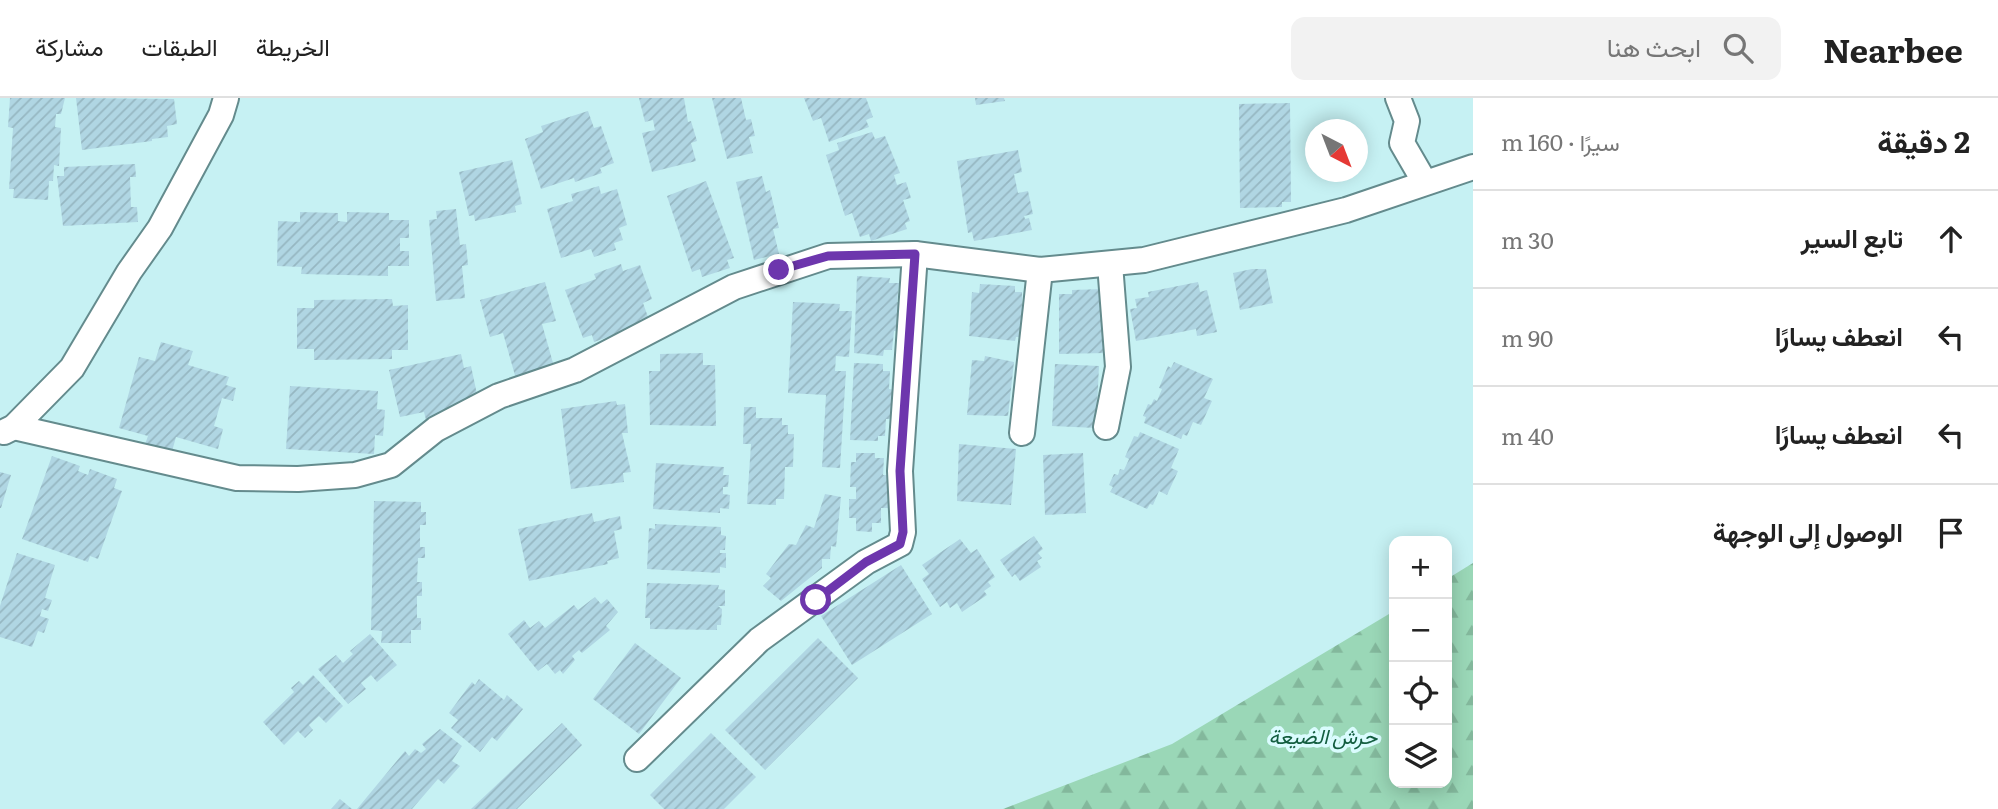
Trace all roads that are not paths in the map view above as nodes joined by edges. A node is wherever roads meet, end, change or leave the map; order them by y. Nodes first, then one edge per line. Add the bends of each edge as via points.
1 (226, 98) edge
2 (1398, 98) edge
3 (1473, 167) edge
4 (1424, 181) junction
5 (915, 254) junction
6 (1110, 264) junction
7 (1040, 270) junction
8 (1105, 427) dead end
9 (7, 430) edge
10 (1022, 433) dead end
11 (637, 759) dead end

1 - 9 street via 160,228 72,368
2 - 4 street via 1407,121 1402,143
3 - 4 street
4 - 6 street via 1280,228
5 - 7 street
5 - 9 street via 828,256 734,287 575,370 463,413 391,465 355,475 299,480 237,478
5 - 11 street via 900,471 900,544 866,562 759,640
6 - 7 street
6 - 8 street via 1118,367
7 - 10 street

